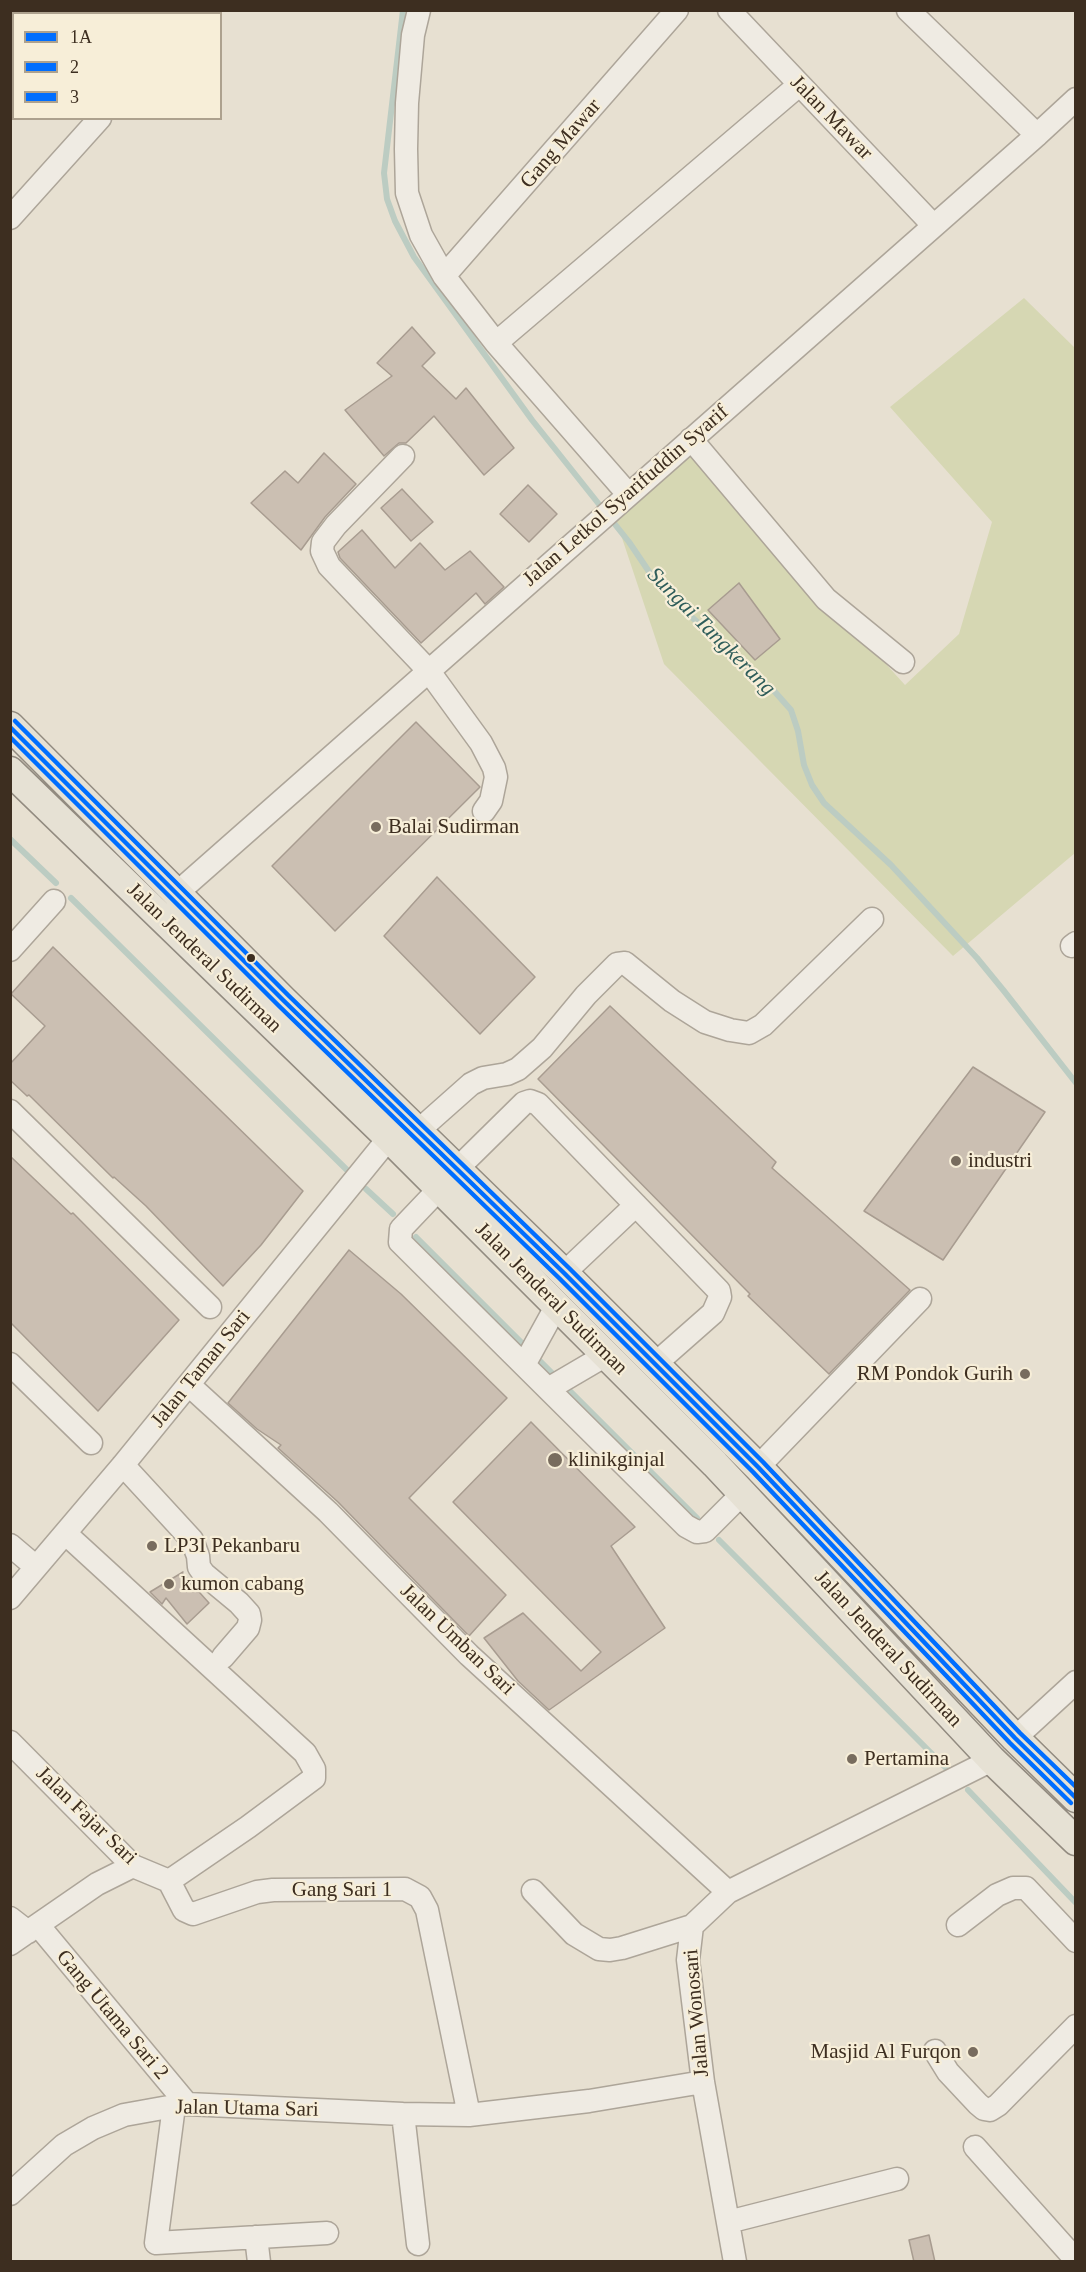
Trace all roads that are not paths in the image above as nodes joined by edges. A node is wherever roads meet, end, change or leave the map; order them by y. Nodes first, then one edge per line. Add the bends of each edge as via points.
1 (419, 10) edge
2 (677, 10) edge
3 (729, 10) edge
4 (908, 10) edge
5 (799, 85) junction
6 (1076, 99) edge
7 (98, 120) edge
8 (1036, 135) junction
9 (10, 218) edge
10 (933, 225) junction
11 (444, 276) junction
12 (496, 343) junction
13 (691, 439) junction
14 (403, 456) dead end
15 (625, 497) junction
16 (903, 662) dead end
17 (428, 670) junction
18 (10, 726) edge
19 (10, 771) edge
20 (484, 811) dead end
21 (177, 893) junction
22 (54, 901) dead end
23 (872, 920) dead end
24 (10, 950) edge
25 (10, 1111) edge
26 (418, 1131) junction
27 (389, 1138) junction
28 (449, 1179) junction
29 (636, 1205) junction
30 (564, 1274) junction
31 (920, 1299) dead end
32 (557, 1305) junction
33 (210, 1307) dead end
34 (606, 1355) junction
35 (528, 1356) junction
36 (10, 1364) edge
37 (654, 1365) junction
38 (556, 1384) junction
39 (189, 1385) junction
40 (91, 1443) dead end
41 (123, 1466) junction
42 (758, 1467) junction
43 (743, 1493) junction
44 (66, 1534) junction
45 (10, 1545) edge
46 (36, 1568) junction
47 (10, 1598) edge
48 (223, 1658) dead end
49 (1076, 1682) edge
50 (1015, 1738) junction
51 (10, 1742) edge
52 (992, 1760) junction
53 (1076, 1798) edge
54 (1076, 1841) edge
55 (133, 1866) junction
56 (169, 1881) junction
57 (533, 1891) dead end
58 (728, 1892) junction
59 (958, 1924) dead end
60 (692, 1926) junction
61 (22, 1930) edge
62 (1072, 1931) edge
63 (1076, 2026) edge
64 (936, 2051) dead end
65 (703, 2082) junction
66 (180, 2105) junction
67 (403, 2114) junction
68 (469, 2115) junction
69 (975, 2147) dead end
70 (897, 2179) dead end
71 (10, 2193) edge
72 (728, 2222) junction
73 (327, 2233) dead end
74 (256, 2237) junction
75 (418, 2244) dead end
76 (1076, 2260) edge
77 (259, 2262) edge
78 (735, 2262) edge

1 - 11 street via 406,103 407,193 421,236
2 - 11 street, Gang Mawar
3 - 5 street, Jalan Mawar
4 - 8 street
5 - 10 street, Jalan Mawar
5 - 12 street
6 - 8 street, Jalan Letkol Syarifuddin Syarif
7 - 9 street
8 - 10 street, Jalan Letkol Syarifuddin Syarif
10 - 13 street, Jalan Letkol Syarifuddin Syarif
11 - 12 street
12 - 15 street
13 - 15 street, Jalan Letkol Syarifuddin Syarif
13 - 16 street via 826,599
14 - 17 street via 332,530 322,551 329,566
15 - 17 street, Jalan Letkol Syarifuddin Syarif
17 - 20 street via 481,742 494,768 495,788
17 - 21 street, Jalan Letkol Syarifuddin Syarif
18 - 21 main road, Jalan Jenderal Sudirman
19 - 27 main road, Jalan Jenderal Sudirman
21 - 26 main road, Jalan Jenderal Sudirman
22 - 24 street
23 - 26 street via 763,1025 748,1033 705,1022 625,963 617,964 542,1048 518,1069 471,1083
25 - 33 street
26 - 28 main road, Jalan Jenderal Sudirman
27 - 28 main road, Jalan Jenderal Sudirman
27 - 39 street, Jalan Taman Sari
28 - 29 street via 524,1103 534,1101
28 - 30 main road, Jalan Jenderal Sudirman
28 - 32 main road, Jalan Jenderal Sudirman
28 - 35 street via 402,1229 400,1242
29 - 30 street
29 - 37 street via 719,1291 720,1297 713,1313
30 - 37 main road, Jalan Jenderal Sudirman
31 - 42 street
32 - 34 main road, Jalan Jenderal Sudirman
32 - 35 street
34 - 38 street
34 - 43 main road, Jalan Jenderal Sudirman
35 - 38 street
36 - 40 street
37 - 42 main road, Jalan Jenderal Sudirman
38 - 43 street via 692,1530 705,1531
39 - 41 street, Jalan Taman Sari
39 - 58 street, Jalan Umban Sari via 328,1512 469,1655
41 - 44 street, Jalan Taman Sari
41 - 48 street via 192,1540 204,1574 249,1614 248,1628
42 - 50 main road, Jalan Jenderal Sudirman
43 - 52 main road, Jalan Jenderal Sudirman
44 - 46 street, Jalan Taman Sari
44 - 56 street via 305,1753 315,1769 314,1778
45 - 46 street
46 - 47 street, Jalan Taman Sari
49 - 50 street
50 - 53 main road, Jalan Jenderal Sudirman
51 - 55 street, Jalan Fajar Sari
52 - 54 main road, Jalan Jenderal Sudirman
52 - 58 street, Jalan Wonosari
55 - 56 street, Jalan Fajar Sari
55 - 61 street
56 - 68 street, Gang Sari 1 via 184,1910 193,1914 273,1890 405,1890 420,1897 427,1910
57 - 60 street via 574,1934 599,1949 622,1948
58 - 60 street, Jalan Wonosari
59 - 62 street via 1013,1887 1026,1888
60 - 65 street, Jalan Wonosari via 688,1960
61 - 66 street, Gang Utama Sari 2
63 - 64 street via 990,2110 978,2104 956,2080
65 - 68 street, Jalan Utama Sari
65 - 72 street, Jalan Wonosari
66 - 67 street, Jalan Utama Sari
66 - 71 street, Jalan Utama Sari via 124,2115 93,2127 64,2145
66 - 74 street via 156,2243
67 - 68 street, Jalan Utama Sari
67 - 75 street
69 - 76 street
70 - 72 street
72 - 78 street, Jalan Wonosari
73 - 74 street
74 - 77 street

